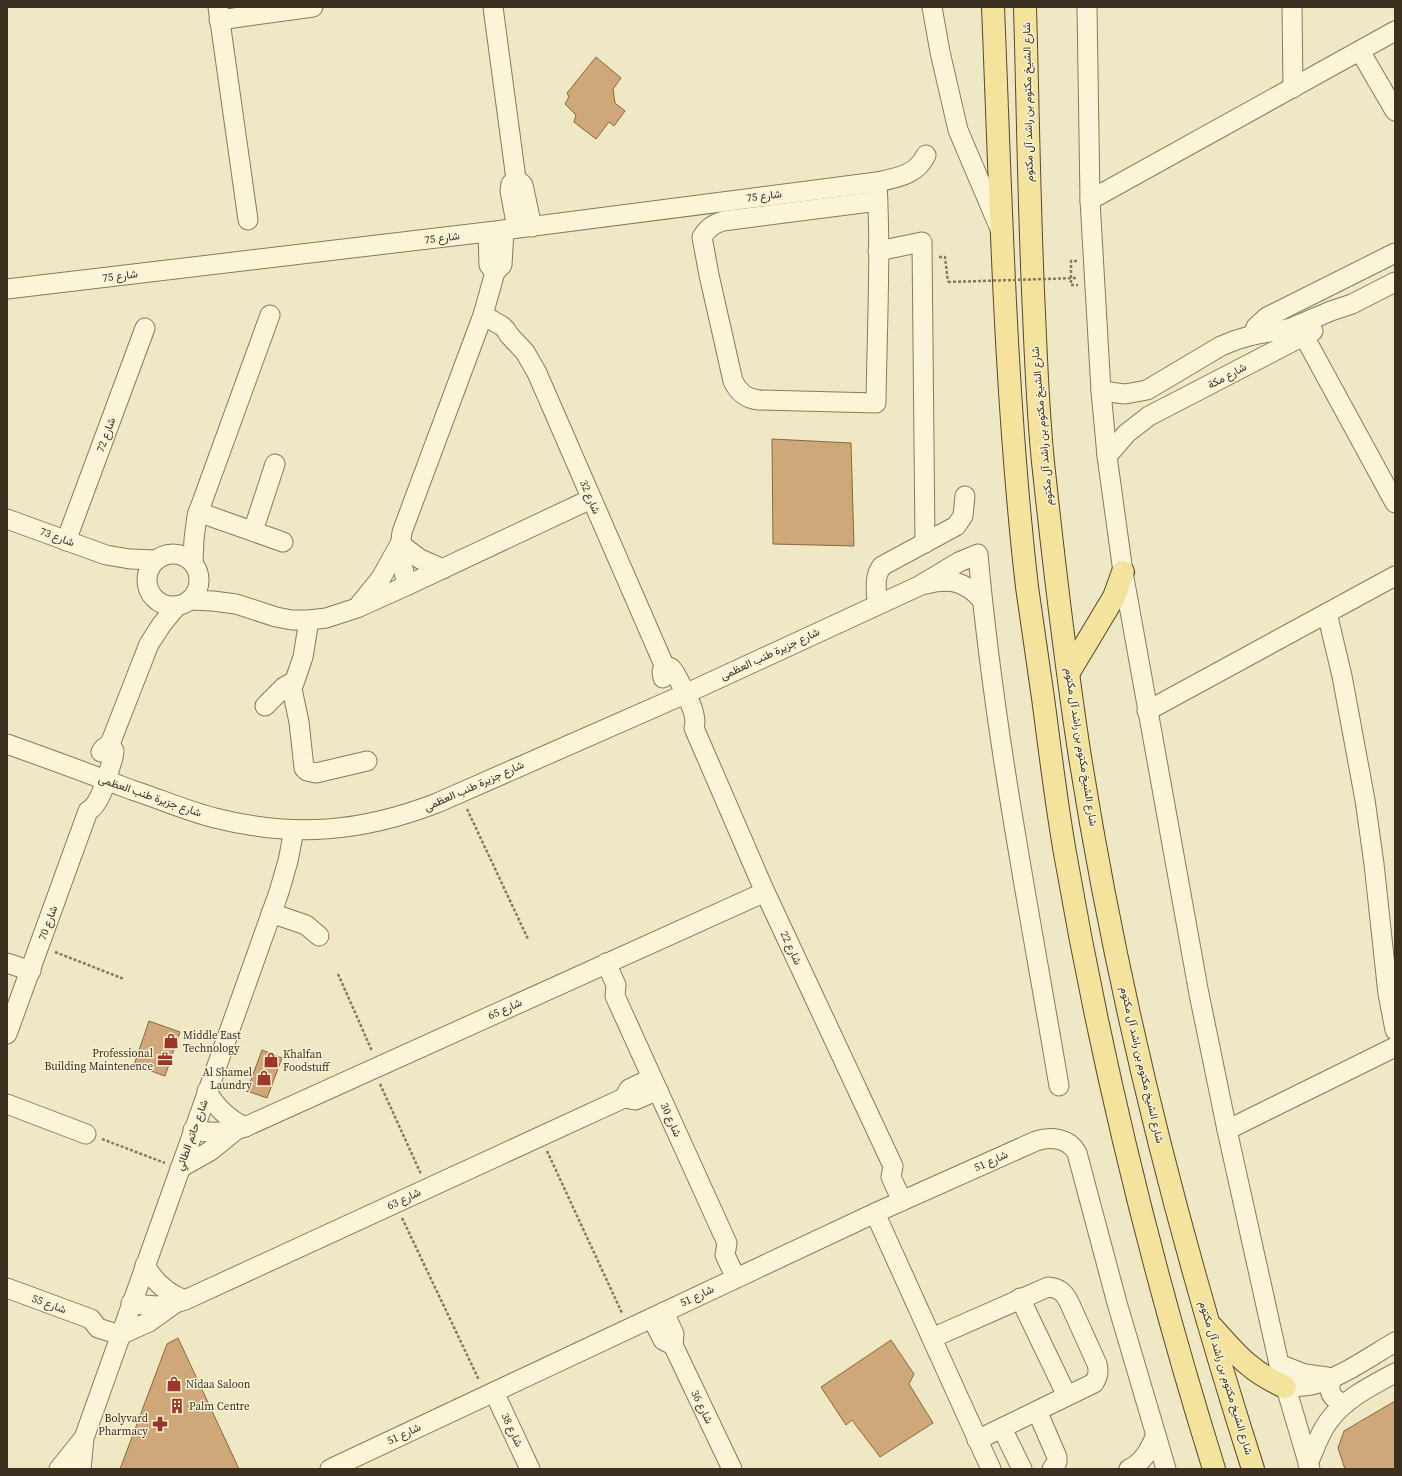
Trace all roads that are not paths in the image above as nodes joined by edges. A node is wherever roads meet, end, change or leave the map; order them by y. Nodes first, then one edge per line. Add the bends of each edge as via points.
1 (313, 7) edge
2 (493, 7) edge
3 (932, 7) edge
4 (993, 7) edge
5 (1025, 7) edge
6 (1087, 7) edge
7 (1292, 7) edge
8 (219, 13) edge
9 (1395, 31) edge
10 (1360, 50) junction
11 (1293, 88) junction
12 (1395, 111) edge
13 (926, 155) dead end
14 (877, 182) junction
15 (1090, 200) junction
16 (878, 201) junction
17 (248, 220) dead end
18 (510, 229) junction
19 (1002, 235) junction
20 (878, 251) junction
21 (1395, 253) edge
22 (1395, 282) edge
23 (7, 289) edge
24 (270, 315) dead end
25 (481, 322) junction
26 (145, 328) dead end
27 (1301, 330) junction
28 (1252, 335) junction
29 (1101, 391) junction
30 (1108, 456) junction
31 (275, 464) dead end
32 (964, 496) dead end
33 (591, 499) junction
34 (1394, 500) edge
35 (198, 514) junction
36 (7, 519) edge
37 (254, 531) junction
38 (66, 541) junction
39 (283, 542) dead end
40 (925, 543) junction
41 (400, 544) junction
42 (106, 555) junction
43 (161, 557) junction
44 (196, 568) junction
45 (443, 569) junction
46 (1123, 572) junction
47 (1395, 576) edge
48 (408, 585) junction
49 (919, 586) junction
50 (150, 591) junction
51 (982, 600) junction
52 (184, 603) junction
53 (236, 604) junction
54 (877, 605) junction
55 (357, 608) junction
56 (1327, 613) junction
57 (309, 620) junction
58 (149, 644) junction
59 (1069, 672) junction
60 (294, 682) junction
61 (679, 696) junction
62 (265, 706) dead end
63 (1147, 711) junction
64 (7, 744) edge
65 (367, 761) dead end
66 (100, 778) junction
67 (294, 830) junction
68 (765, 892) junction
69 (271, 914) junction
70 (319, 936) dead end
71 (7, 962) edge
72 (601, 966) junction
73 (7, 976) edge
74 (28, 977) junction
75 (1395, 1030) edge
76 (7, 1034) edge
77 (1395, 1047) edge
78 (655, 1084) junction
79 (1059, 1086) dead end
80 (207, 1091) junction
81 (7, 1104) edge
82 (241, 1128) junction
83 (193, 1130) junction
84 (1226, 1130) junction
85 (86, 1134) road end
86 (180, 1168) junction
87 (908, 1198) junction
88 (875, 1213) junction
89 (145, 1265) junction
90 (742, 1275) junction
91 (7, 1288) edge
92 (1020, 1298) junction
93 (180, 1301) junction
94 (131, 1303) junction
95 (658, 1315) junction
96 (1208, 1324) junction
97 (122, 1329) junction
98 (932, 1338) junction
99 (1395, 1342) edge
100 (1279, 1364) junction
101 (1395, 1373) edge
102 (1332, 1378) junction
103 (1285, 1387) junction
104 (490, 1393) junction
105 (1068, 1396) junction
106 (1345, 1404) junction
107 (1037, 1411) junction
108 (1002, 1428) junction
109 (1156, 1435) junction
110 (84, 1438) junction
111 (977, 1440) junction
112 (1309, 1466) edge
113 (338, 1467) edge
114 (1131, 1468) edge
115 (59, 1469) edge
116 (81, 1469) edge
117 (530, 1469) edge
118 (732, 1469) edge
119 (991, 1469) edge
120 (1022, 1469) edge
121 (1052, 1469) edge
122 (1155, 1469) edge
123 (1166, 1469) edge
124 (1214, 1469) edge
125 (1253, 1469) edge

1 - 8 street
2 - 18 street via 516,179 523,185
3 - 19 street via 958,130
4 - 19 main road
5 - 59 main road, شارع الشيخ مكتوم بن راشد آل مكتوم via 1037,375 1043,459
6 - 15 street
7 - 11 street
8 - 17 street
9 - 10 street
10 - 11 street
10 - 12 street
11 - 15 street
13 - 14 street, شارع 75 via 923,162 913,171
14 - 16 street
14 - 18 street, شارع 75
15 - 29 street
16 - 20 street
16 - 20 street via 723,221 707,229 702,237 709,275 733,381 739,391 748,398 759,400 876,403
18 - 23 street, شارع 75
18 - 25 street via 502,265 495,272
19 - 124 main road via 1015,465 1026,573 1066,857 1119,1121 1157,1271
20 - 40 street via 922,242
21 - 28 street via 1267,317 1256,327
22 - 27 street, شارع مكة via 1352,304 1331,311
24 - 35 street
25 - 33 street, شارع 32 via 497,336 509,335 524,352 537,373
25 - 41 street via 406,519
26 - 38 street, شارع 72
27 - 28 street, شارع مكة
27 - 30 street, شارع مكة via 1149,416 1127,433
27 - 34 street
28 - 29 street, شارع مكة via 1221,346 1146,390 1125,394
29 - 30 street
30 - 46 street
31 - 37 street
32 - 40 street via 962,516 956,526
33 - 45 street
33 - 61 street, شارع 32 via 664,665 673,670
35 - 37 street
35 - 43 street via 183,536
35 - 44 street via 195,527
36 - 38 street, شارع 73
37 - 39 street
38 - 42 street, شارع 73
40 - 54 street via 882,566 876,579
41 - 45 street via 420,559
41 - 48 street via 402,565
41 - 55 street via 381,578
42 - 43 street, شارع 73 via 130,559
42 - 50 street, شارع 73
43 - 44 street via 176,553 186,556
43 - 50 street via 149,567 146,576
44 - 52 street via 198,588 195,595
44 - 53 street via 216,590
45 - 48 street
46 - 59 main road via 1114,597
46 - 63 street
47 - 56 street
48 - 55 street
49 - 51 street, شارع جزيرة طنب العظمى via 946,581 956,582 975,592
49 - 51 street, شارع جزيرة طنب العظمى via 959,562 978,554
49 - 54 street, شارع جزيرة طنب العظمى
50 - 52 street via 164,605
50 - 58 street, شارع 70 via 152,620
51 - 79 street via 1006,775
52 - 53 street via 213,601
52 - 58 street, شارع 70 via 162,624
53 - 57 street via 276,617
54 - 61 street, شارع جزيرة طنب العظمى
55 - 57 street via 326,618
56 - 63 street
56 - 75 street via 1365,800 1389,1000
57 - 60 street via 303,657
58 - 66 street, شارع 70 via 110,744 114,754
59 - 96 main road, شارع الشيخ مكتوم بن راشد آل مكتوم via 1080,753 1125,992 1154,1121
60 - 62 street via 284,687
60 - 65 street via 292,696 303,764 307,772 316,773
61 - 67 street, شارع جزيرة طنب العظمى via 417,811 373,823 320,830
61 - 68 street, شارع 22 via 695,717 694,728
63 - 84 street
64 - 66 street, شارع جزيرة طنب العظمى
66 - 67 street, شارع جزيرة طنب العظمى via 214,818
66 - 74 street, شارع 70 via 97,803 88,810
67 - 69 street, شارع حاتم الطائي via 288,861
68 - 72 street, شارع 65
68 - 87 street, شارع 22 via 892,1166 891,1177
69 - 70 street via 306,925
69 - 80 street, شارع حاتم الطائي
71 - 74 street
72 - 78 street, شارع 30 via 605,991 615,996
72 - 82 street, شارع 65
73 - 74 street
74 - 76 street, شارع 70
77 - 84 street
78 - 90 street, شارع 30 via 726,1244 725,1255
78 - 93 street, شارع 63 via 629,1089 624,1098
80 - 82 street via 219,1109
80 - 83 street, شارع حاتم الطائي
81 - 85 street
82 - 83 street, شارع 65 via 215,1133
82 - 86 street, شارع 65 via 210,1151
83 - 86 street, شارع حاتم الطائي
84 - 100 street
86 - 89 street, شارع حاتم الطائي
87 - 88 street, شارع 51
87 - 109 street, شارع 51 via 1036,1141 1050,1138 1068,1142 1075,1148
88 - 90 street, شارع 51
88 - 98 street
89 - 93 street via 153,1279
89 - 94 street, شارع حاتم الطائي
90 - 95 street, شارع 51
91 - 97 street, شارع 55 via 91,1319 101,1316
92 - 98 street
92 - 105 street
92 - 105 street via 1048,1287 1057,1288 1070,1302 1099,1371 1094,1383
93 - 94 street, شارع 63 via 153,1307
93 - 97 street, شارع 63 via 149,1322
94 - 97 street, شارع حاتم الطائي
95 - 104 street, شارع 51
95 - 118 street, شارع 36 via 663,1340 673,1346
96 - 103 main road via 1254,1371
96 - 125 main road, شارع الشيخ مكتوم بن راشد آل مكتوم
97 - 110 street, شارع حاتم الطائي
98 - 111 street
99 - 102 street
100 - 102 street via 1305,1374
100 - 103 street
101 - 106 street
102 - 103 street via 1310,1385
102 - 106 street via 1329,1386 1331,1395
103 - 112 street
104 - 113 street, شارع 51
104 - 117 street, شارع 38
105 - 107 street
106 - 112 street via 1327,1422
107 - 108 street
107 - 121 street via 1056,1457
108 - 111 street
108 - 120 street
109 - 114 street via 1147,1454
109 - 123 street
110 - 115 street, شارع حاتم الطائي
110 - 116 street, شارع حاتم الطائي
111 - 119 street
114 - 122 street via 1142,1466

